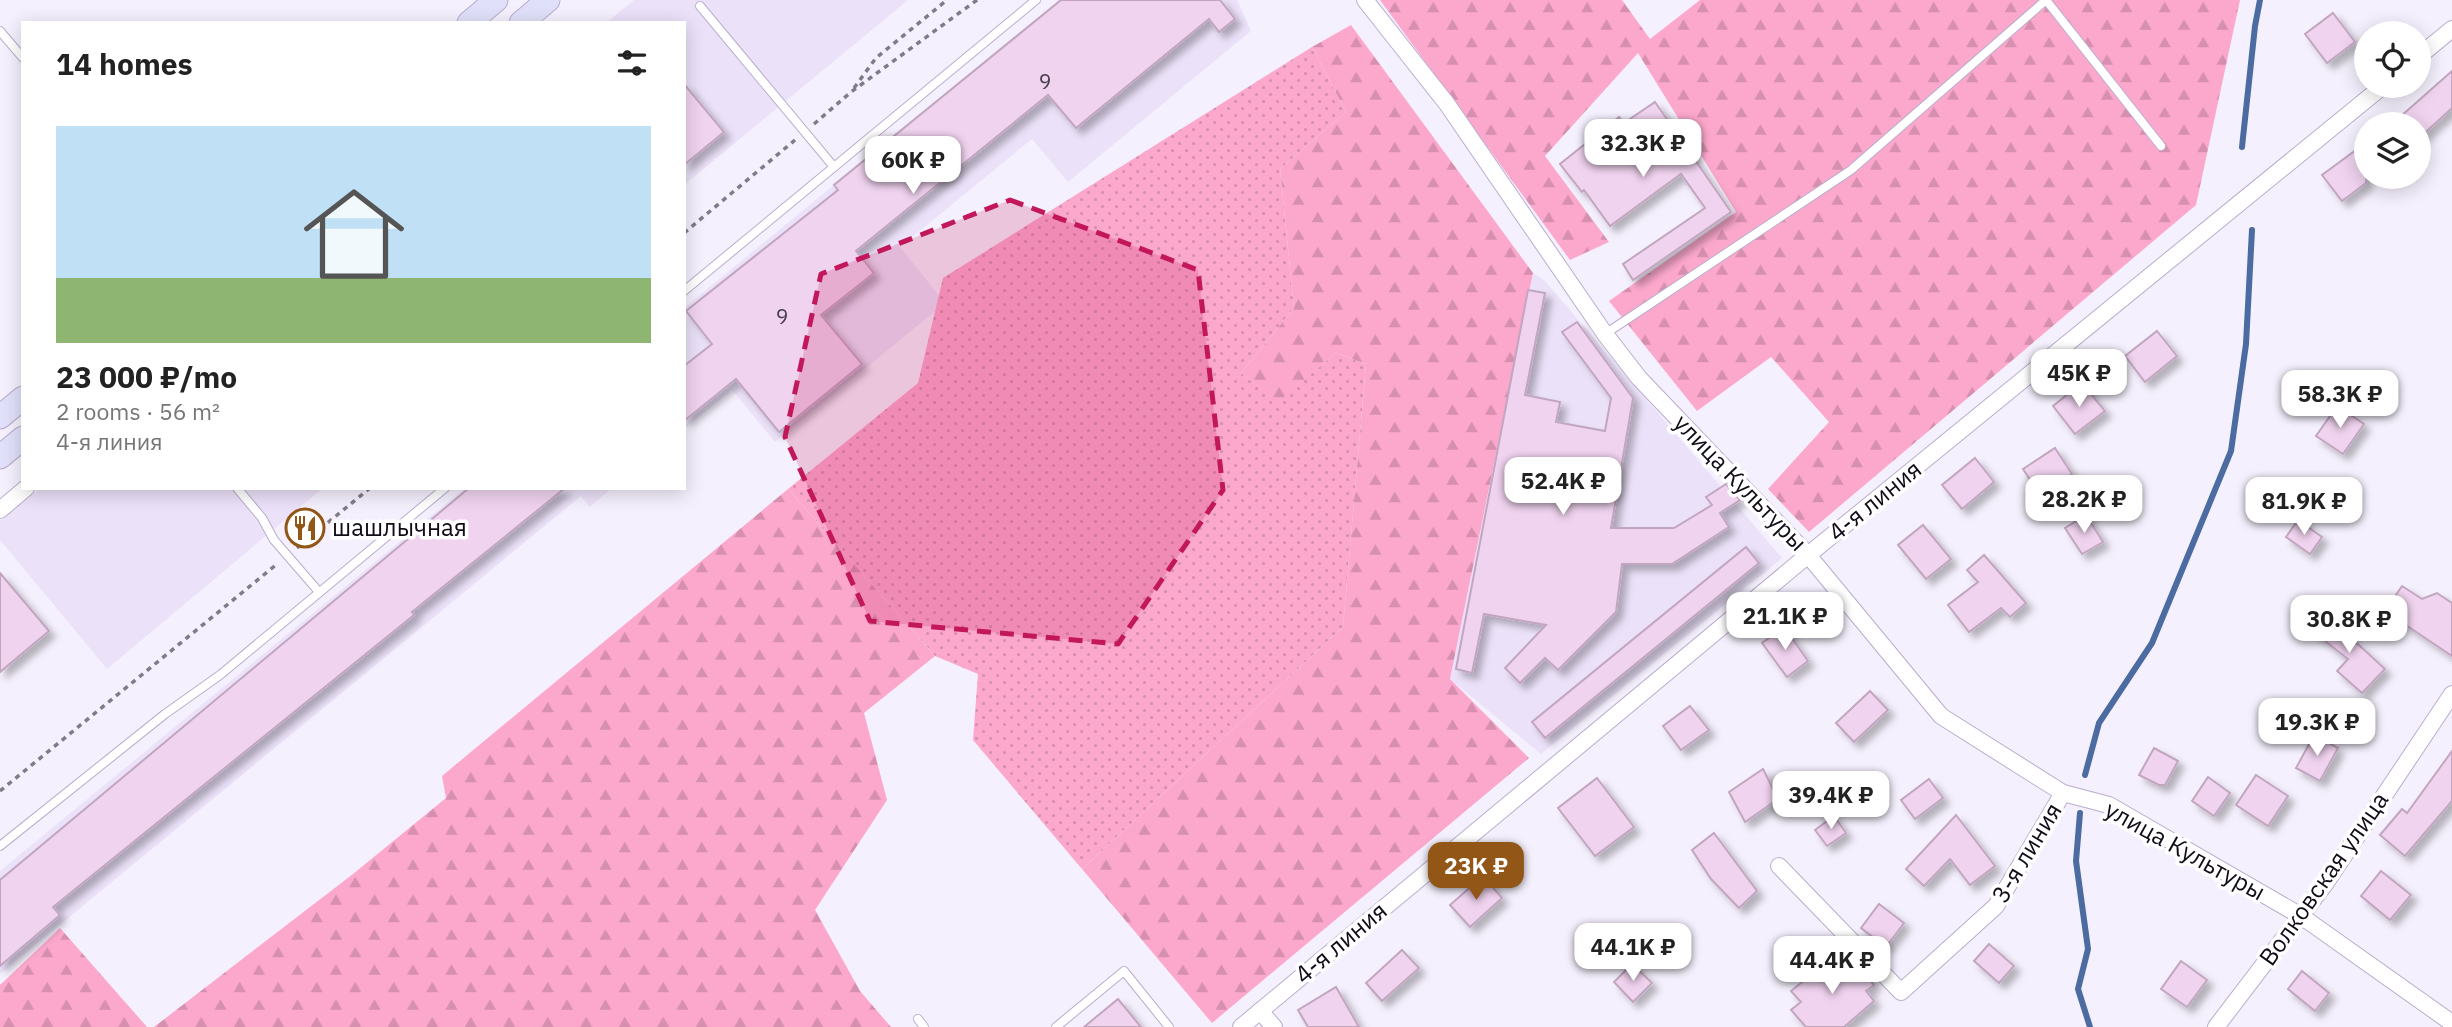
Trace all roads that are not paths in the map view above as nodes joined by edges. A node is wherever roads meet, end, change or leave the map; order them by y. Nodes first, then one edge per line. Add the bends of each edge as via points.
1 (496, 0) edge
2 (548, 0) edge
3 (1036, 0) edge
4 (1365, 0) edge
5 (700, 6) dead end
6 (471, 21) edge
7 (523, 21) edge
8 (2452, 29) edge
9 (0, 31) edge
10 (2431, 46) edge
11 (21, 56) edge
12 (2368, 98) edge
13 (2161, 146) dead end
14 (834, 167) junction
15 (686, 289) edge
16 (1605, 334) junction
17 (21, 400) edge
18 (0, 417) edge
19 (21, 440) edge
20 (0, 457) edge
21 (24, 490) edge
22 (239, 490) edge
23 (443, 490) edge
24 (0, 510) edge
25 (1808, 555) junction
26 (319, 593) junction
27 (2452, 694) edge
28 (2063, 793) junction
29 (0, 846) edge
30 (1779, 866) dead end
31 (2301, 916) junction
32 (1260, 1011) junction
33 (918, 1019) dead end
34 (2452, 1023) edge
35 (924, 1027) edge
36 (1056, 1027) edge
37 (1169, 1027) edge
38 (1241, 1027) edge
39 (1274, 1027) edge
40 (2216, 1027) edge

1 - 6 main road
2 - 7 main road
3 - 14 lane
4 - 16 street, улица Культуры via 1447,104
5 - 14 lane
8 - 10 street
9 - 11 lane
12 - 25 street, 4-я линия
13 - 16 lane via 2046,0 1851,170
14 - 15 lane
16 - 25 street, улица Культуры via 1639,378
17 - 18 main road
19 - 20 main road
21 - 24 street
22 - 26 lane
23 - 26 lane
25 - 28 street, улица Культуры via 1941,716
25 - 32 street, 4-я линия
26 - 29 lane
27 - 31 street, Волковская улица
28 - 30 street, 3-я линия via 1996,906 1901,992
28 - 31 street, улица Культуры via 2109,805
31 - 34 street, улица Культуры
31 - 40 street, Волковская улица
32 - 38 street, 4-я линия
32 - 39 street
33 - 35 lane
36 - 37 lane via 1124,971

